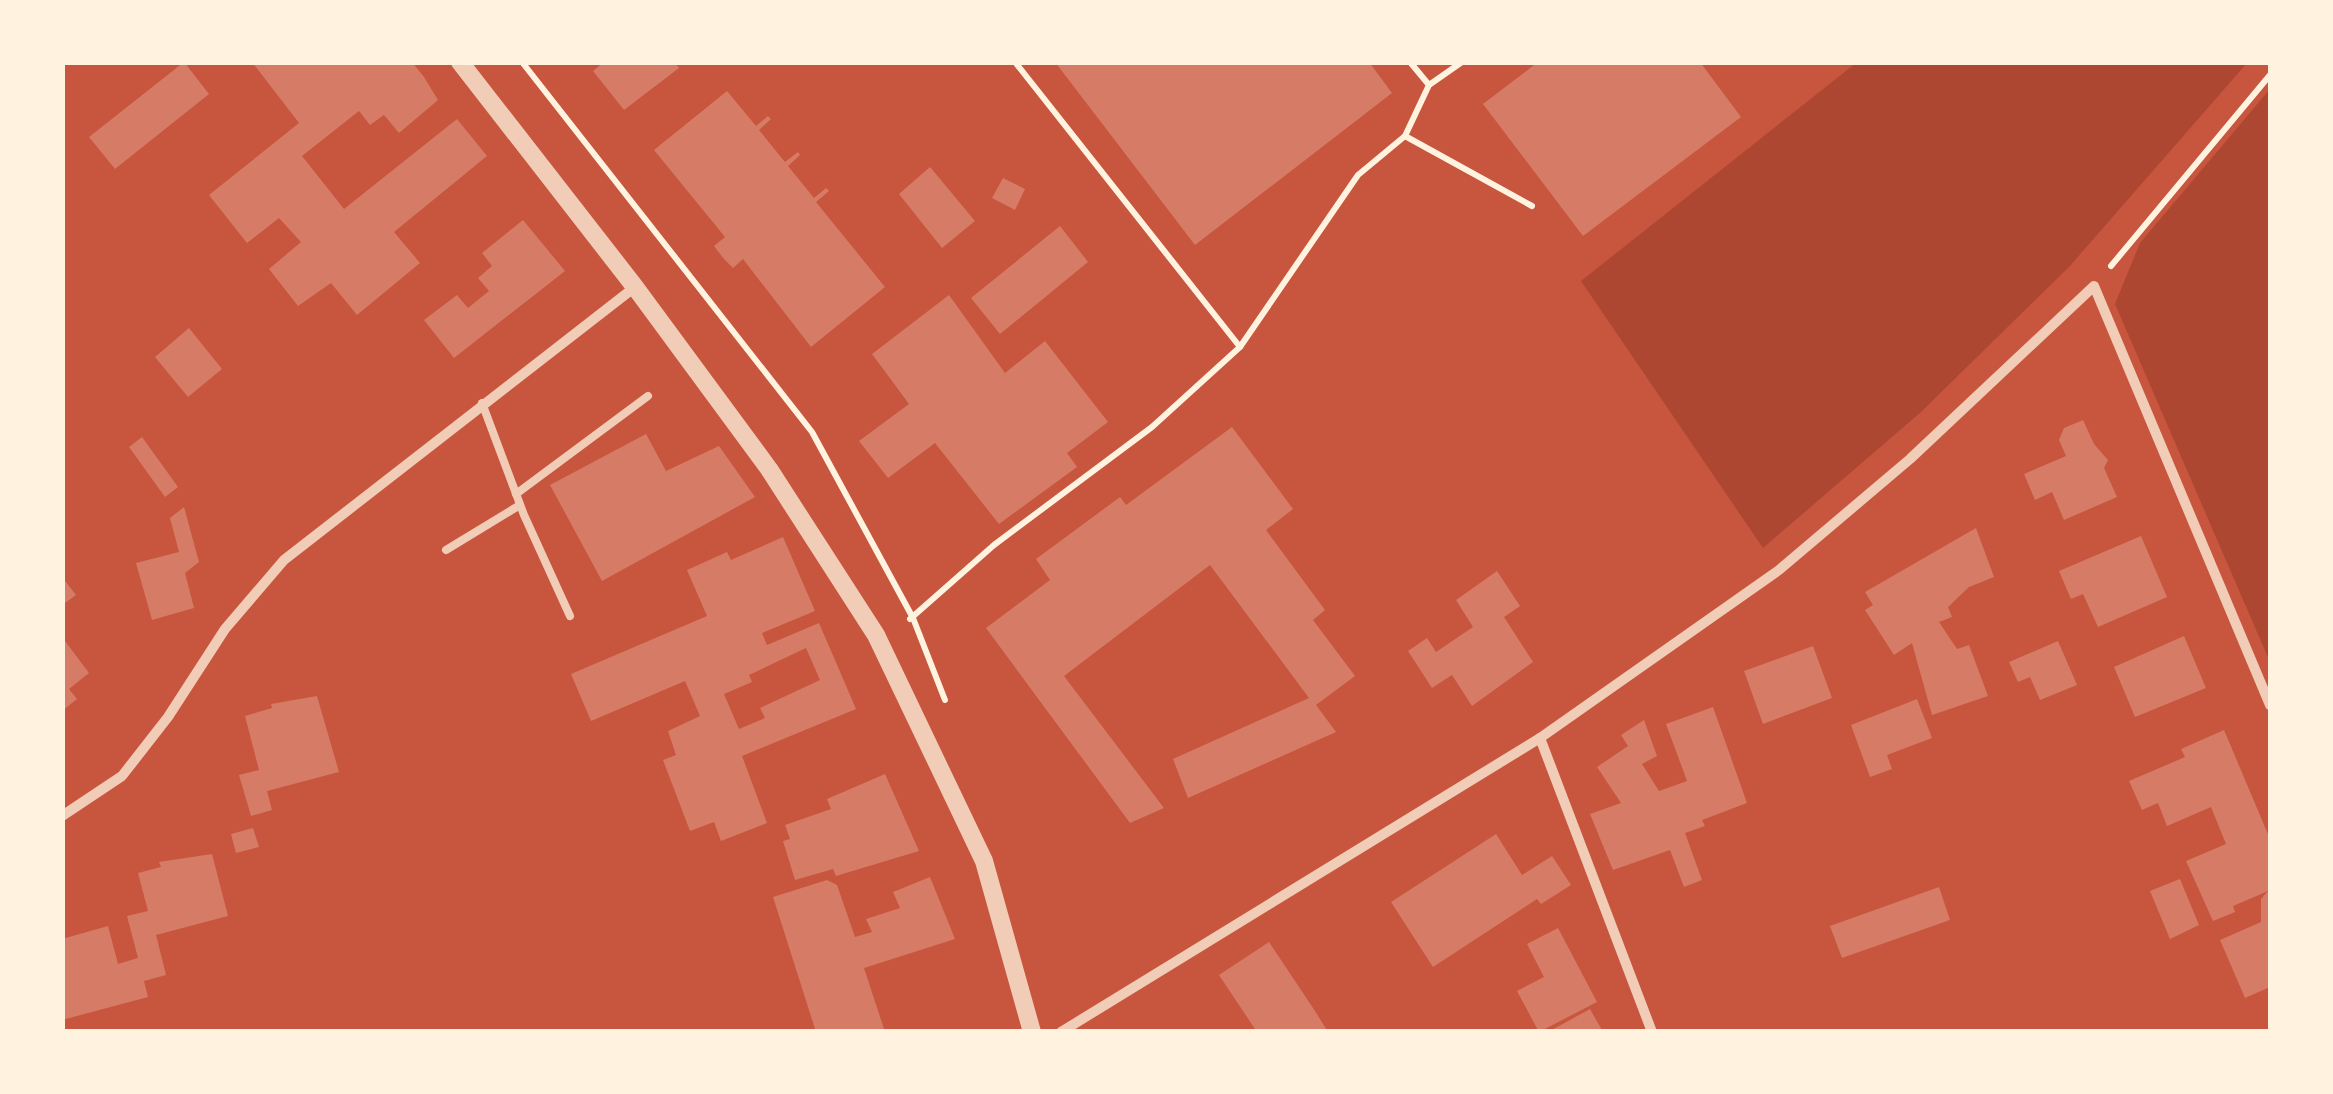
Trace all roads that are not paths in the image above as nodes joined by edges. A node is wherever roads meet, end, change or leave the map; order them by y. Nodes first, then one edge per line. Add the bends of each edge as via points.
1 (460, 62) edge
2 (635, 286) junction
3 (648, 396) dead end
4 (482, 403) junction
5 (516, 494) junction
6 (520, 505) junction
7 (446, 550) dead end
8 (570, 616) dead end
9 (2270, 705) edge
10 (1540, 738) junction
11 (62, 816) edge
12 (1032, 1032) edge
13 (1061, 1032) edge
14 (1652, 1032) edge

1 - 2 street
2 - 4 street
2 - 12 street via 768,469 876,635 984,861
3 - 5 lane
4 - 5 lane
4 - 11 street via 284,560 122,776
5 - 6 lane
6 - 7 lane
6 - 8 lane
9 - 10 street via 2094,286 1910,459 1778,570
10 - 13 street
10 - 14 street

